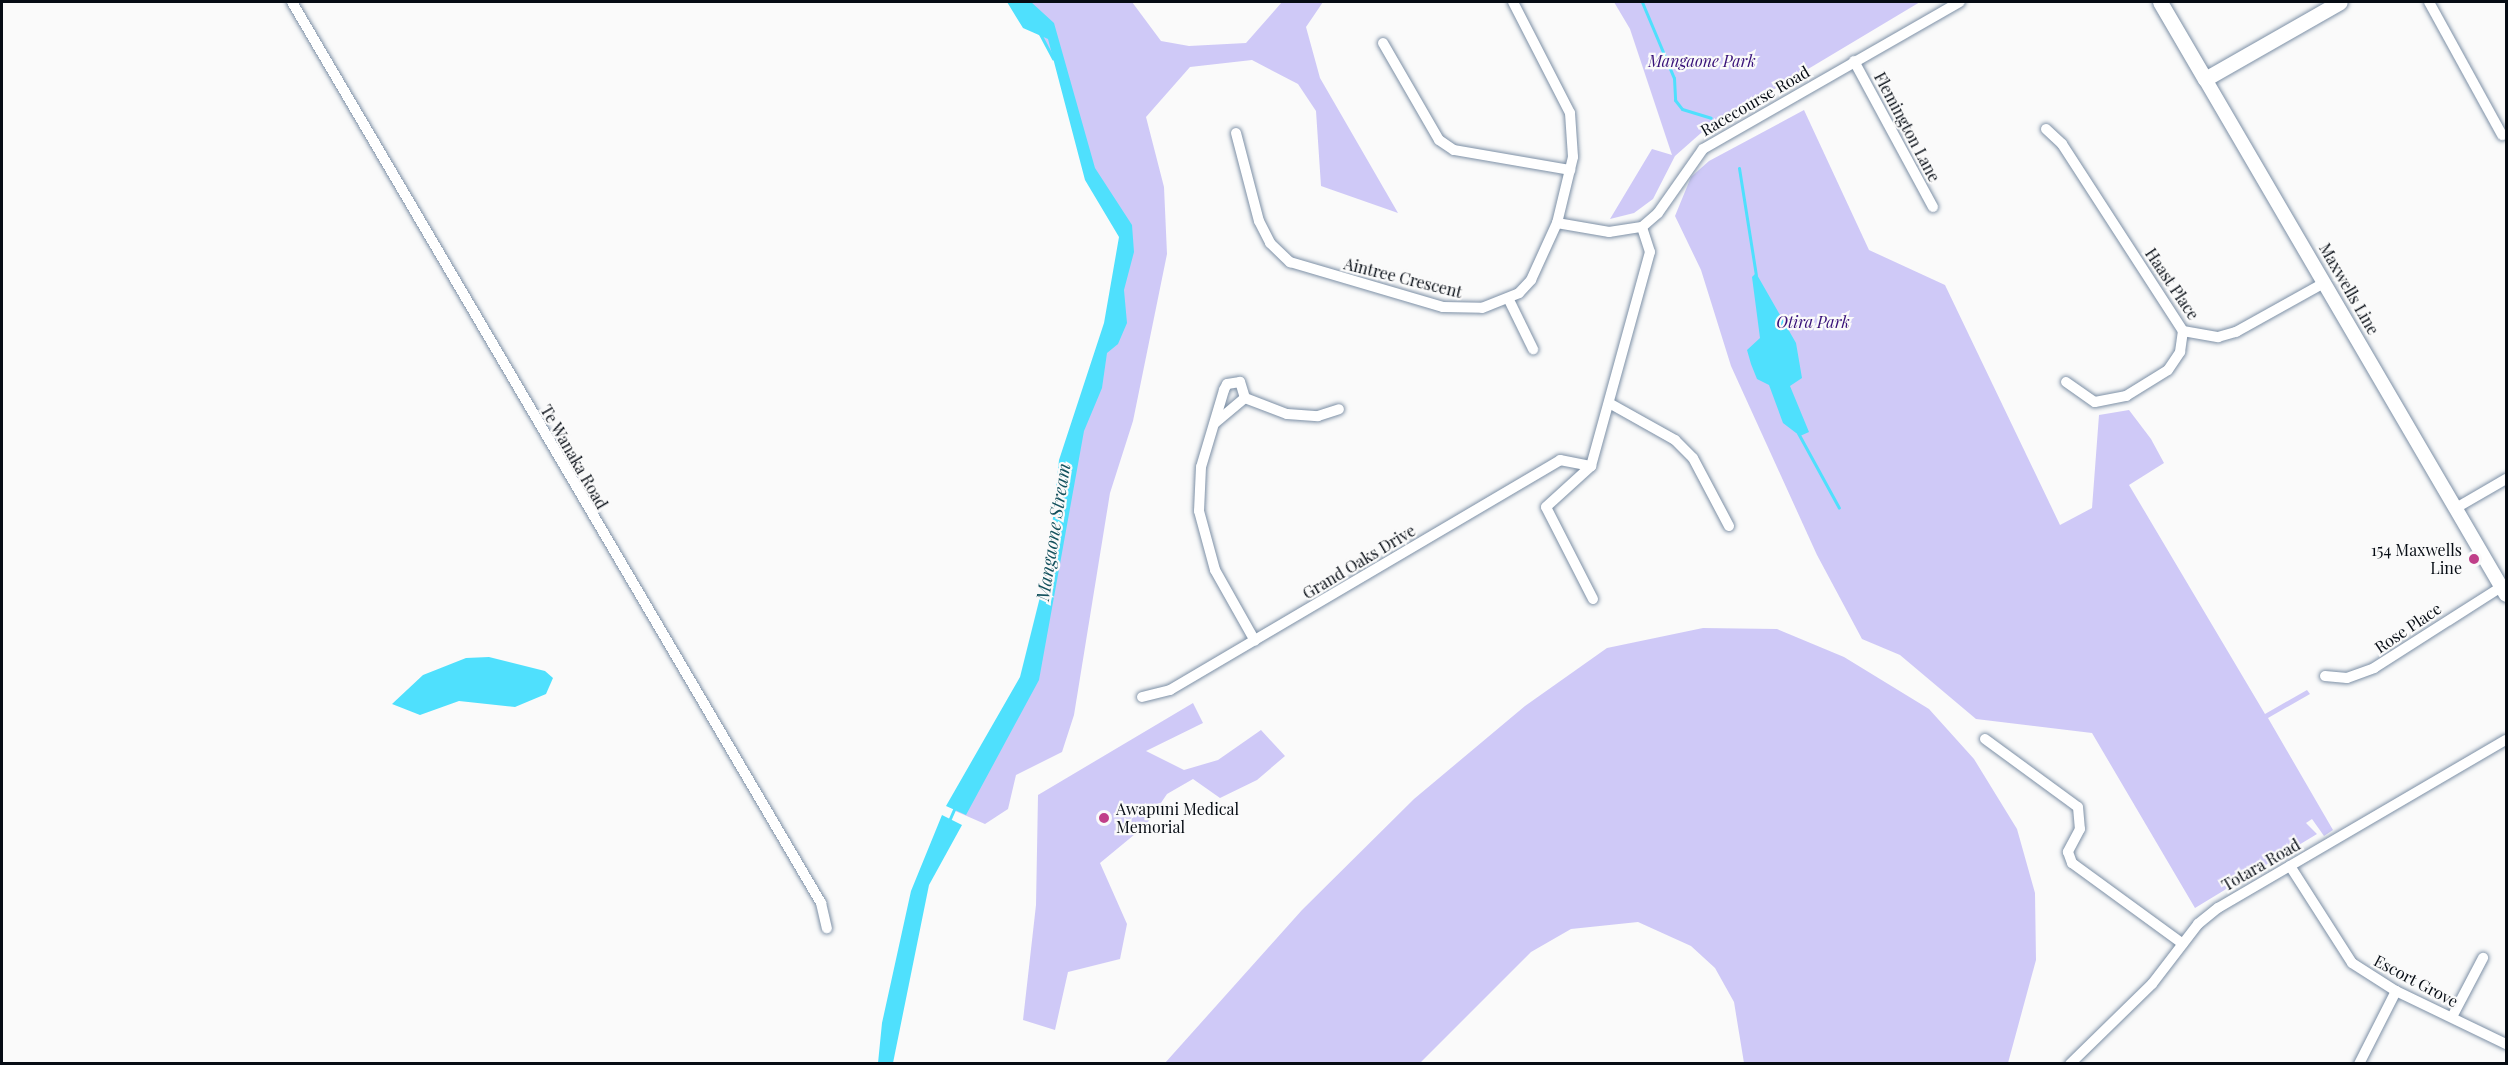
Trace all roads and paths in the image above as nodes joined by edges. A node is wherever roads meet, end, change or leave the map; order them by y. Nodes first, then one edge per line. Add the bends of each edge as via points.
1 (292, 2) edge
2 (1513, 2) edge
3 (1960, 2) edge
4 (2160, 2) edge
5 (2340, 2) edge
6 (2428, 2) edge
7 (1383, 44) dead end
8 (1854, 61) junction
9 (2205, 79) junction
10 (2046, 129) dead end
11 (1236, 133) dead end
12 (2502, 135) dead end
13 (1570, 170) junction
14 (1933, 207) dead end
15 (1557, 223) junction
16 (1642, 227) junction
17 (2324, 283) junction
18 (1509, 300) junction
19 (2183, 331) junction
20 (1533, 349) dead end
21 (2066, 382) dead end
22 (1245, 398) junction
23 (1609, 403) junction
24 (1339, 409) dead end
25 (1215, 423) junction
26 (1591, 466) junction
27 (2506, 479) edge
28 (2456, 508) junction
29 (1729, 526) dead end
30 (2504, 591) edge
31 (1593, 599) dead end
32 (1255, 641) junction
33 (2325, 676) dead end
34 (1142, 697) dead end
35 (1985, 739) dead end
36 (2506, 740) edge
37 (2290, 866) junction
38 (827, 928) dead end
39 (2183, 944) junction
40 (2483, 958) dead end
41 (2396, 991) junction
42 (2452, 1017) junction
43 (2506, 1044) edge
44 (2070, 1064) edge
45 (2359, 1064) edge

1 - 38 street, Te Wanaka Road via 821,903
2 - 13 street, Aintree Crescent via 1570,113
3 - 8 street, Racecourse Road
4 - 9 main road, Maxwells Line
5 - 9 main road
6 - 12 street
7 - 13 street via 1439,140 1454,150
8 - 14 street, Flemington Lane
8 - 16 street, Racecourse Road via 1703,149 1658,213
9 - 17 street, Maxwells Line
10 - 19 street, Haast Place via 2062,144
11 - 18 street, Aintree Crescent via 1259,221 1270,243 1290,261 1443,307 1482,308
13 - 15 street, Aintree Crescent
15 - 16 street via 1609,232
15 - 18 street, Aintree Crescent via 1532,280
16 - 23 street via 1650,252
17 - 19 street, Haast Place via 2236,332 2218,337
17 - 28 street, Maxwells Line
18 - 20 street
19 - 21 street via 2180,352 2168,370 2126,396 2095,402
22 - 24 street via 1287,414 1318,416
22 - 25 street
22 - 25 street via 1245,386 1227,384
23 - 26 street
23 - 29 street via 1675,440 1693,458
25 - 32 street via 1201,467 1202,530 1215,570
26 - 31 street via 1546,507
26 - 32 street, Grand Oaks Drive via 1560,460
27 - 28 street
28 - 30 street, Maxwells Line
30 - 33 street, Rose Place via 2374,668 2347,678
32 - 34 street, Grand Oaks Drive via 1170,690
35 - 39 street via 2078,807 2080,828 2068,852 2072,864
36 - 37 street, Totara Road
37 - 39 street, Totara Road via 2218,908
37 - 41 street, Escort Grove via 2337,948
39 - 44 street, Totara Road via 2152,984
40 - 42 street
41 - 42 street, Escort Grove
41 - 45 street
42 - 43 street, Escort Grove

